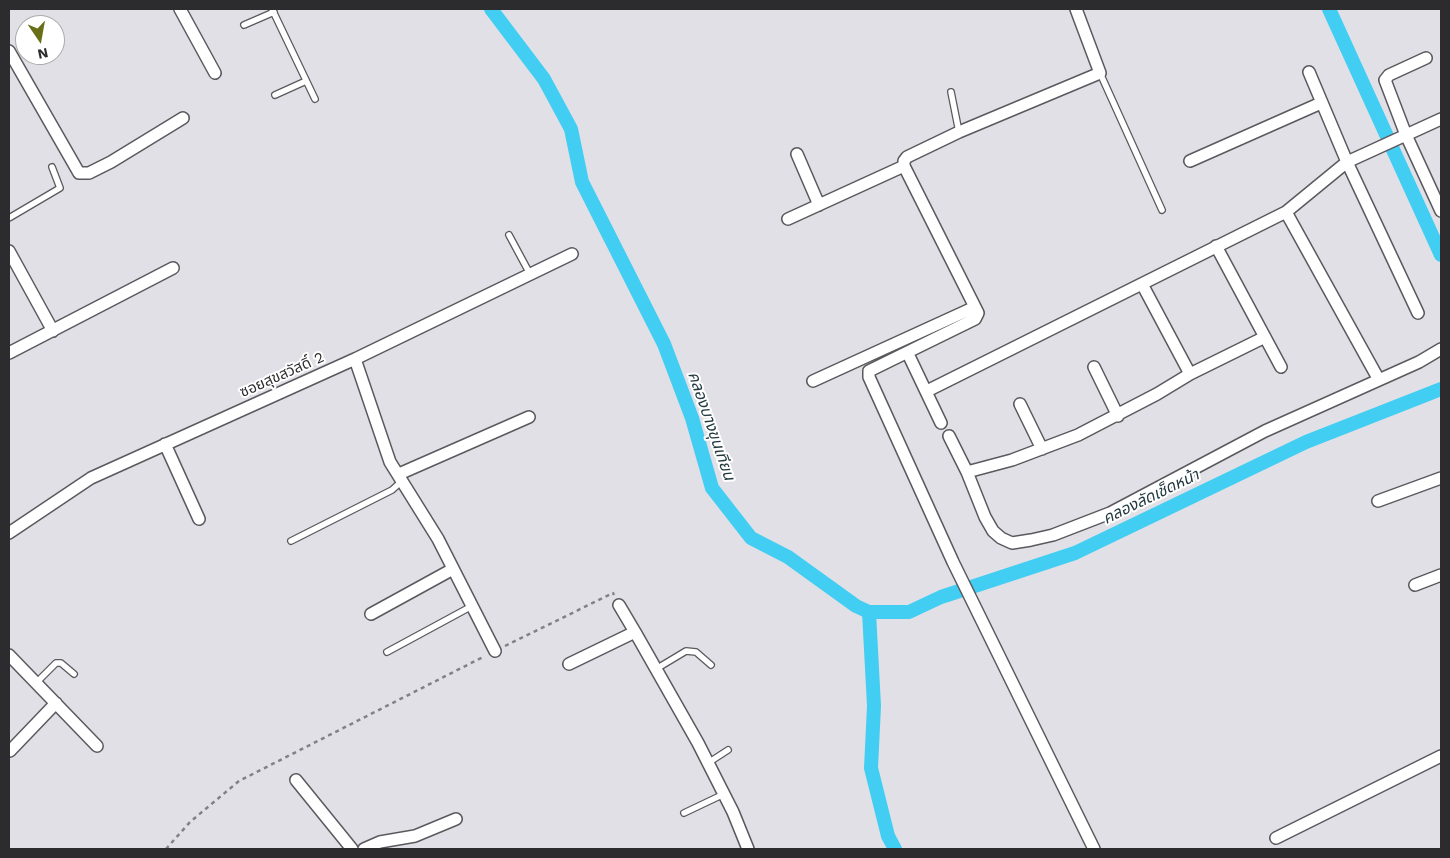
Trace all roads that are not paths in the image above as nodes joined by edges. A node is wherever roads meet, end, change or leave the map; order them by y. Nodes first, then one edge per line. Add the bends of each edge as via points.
1 (180, 9) edge
2 (1076, 9) edge
3 (273, 10) edge
4 (244, 25) dead end
5 (9, 51) edge
6 (1426, 58) dead end
7 (1309, 72) dead end
8 (214, 73) dead end
9 (1100, 73) junction
10 (306, 81) junction
11 (951, 92) dead end
12 (275, 95) dead end
13 (314, 99) dead end
14 (1321, 103) junction
15 (183, 118) dead end
16 (1441, 120) edge
17 (959, 132) junction
18 (1401, 137) junction
19 (798, 154) dead end
20 (1190, 160) dead end
21 (1347, 162) junction
22 (904, 166) junction
23 (52, 167) dead end
24 (819, 205) junction
25 (1162, 210) dead end
26 (1441, 211) edge
27 (1286, 212) junction
28 (9, 218) edge
29 (788, 219) dead end
30 (510, 235) dead end
31 (1216, 246) junction
32 (9, 251) edge
33 (572, 254) dead end
34 (173, 268) dead end
35 (530, 274) junction
36 (1142, 284) junction
37 (976, 307) junction
38 (1418, 312) dead end
39 (53, 331) junction
40 (1265, 337) junction
41 (1441, 349) edge
42 (9, 353) edge
43 (910, 358) dead end
44 (355, 359) junction
45 (1094, 367) dead end
46 (1281, 367) dead end
47 (1190, 374) junction
48 (1379, 380) junction
49 (813, 382) dead end
50 (927, 391) junction
51 (1020, 404) dead end
52 (1118, 416) junction
53 (528, 417) dead end
54 (941, 423) dead end
55 (949, 436) dead end
56 (166, 444) junction
57 (1042, 449) junction
58 (967, 472) junction
59 (401, 477) junction
60 (1441, 478) edge
61 (1378, 501) dead end
62 (199, 519) dead end
63 (9, 533) edge
64 (291, 541) dead end
65 (453, 569) junction
66 (1441, 575) edge
67 (1415, 585) dead end
68 (619, 605) road end
69 (472, 606) junction
70 (371, 614) dead end
71 (635, 632) junction
72 (496, 651) road end
73 (387, 652) dead end
74 (9, 655) edge
75 (569, 664) dead end
76 (711, 666) dead end
77 (656, 670) junction
78 (74, 674) dead end
79 (36, 683) junction
80 (56, 703) junction
81 (96, 746) dead end
82 (728, 750) dead end
83 (10, 751) edge
84 (1441, 756) edge
85 (708, 763) junction
86 (296, 780) dead end
87 (724, 794) junction
88 (684, 813) dead end
89 (456, 819) dead end
90 (1276, 838) dead end
91 (352, 849) edge
92 (364, 849) edge
93 (748, 849) edge
94 (1094, 849) edge

1 - 8 street
2 - 9 street
3 - 4 lane
3 - 10 lane
5 - 15 street via 79,173 89,173 110,162
6 - 18 street via 1389,75 1385,80
7 - 14 street
9 - 17 street
9 - 25 lane
10 - 12 lane
10 - 13 lane
11 - 17 lane
14 - 20 street
14 - 21 street
16 - 18 street
17 - 22 street via 907,157
18 - 21 street
18 - 26 street
19 - 24 street
21 - 27 street
21 - 38 street
22 - 24 street
22 - 37 street
23 - 28 lane via 60,188
24 - 29 street
27 - 31 street
27 - 48 street
30 - 35 lane
31 - 36 street
31 - 40 street
32 - 39 street
33 - 35 street, ซอยสุขสวัสดิ์ 2
34 - 39 street
35 - 44 street, ซอยสุขสวัสดิ์ 2
36 - 47 street
36 - 50 street
37 - 49 street
37 - 94 street via 978,313 975,318 869,371 869,377 953,562
39 - 42 street
40 - 46 street
40 - 47 street
41 - 48 street
43 - 50 street
44 - 56 street, ซอยสุขสวัสดิ์ 2
44 - 59 street via 390,462
45 - 52 street
47 - 52 street
48 - 58 street via 1265,431 1110,513 1031,540 1012,544 993,531
50 - 54 street
51 - 57 street
52 - 57 street
53 - 59 street
55 - 58 street
56 - 62 street
56 - 63 street, ซอยสุขสวัสดิ์ 2 via 91,478
57 - 58 street
59 - 64 lane via 392,490
59 - 65 street
60 - 61 street
65 - 69 street
65 - 70 street
66 - 67 street
68 - 71 street
69 - 72 street
69 - 73 lane
71 - 75 street
71 - 77 street
74 - 79 street
76 - 77 lane via 696,652 686,651
77 - 85 street
78 - 79 lane via 61,663 56,663
79 - 80 street
80 - 81 street
80 - 83 street
82 - 85 lane
84 - 90 street
85 - 87 street
86 - 91 street
87 - 88 lane
87 - 93 street
89 - 92 street via 415,836 380,842

